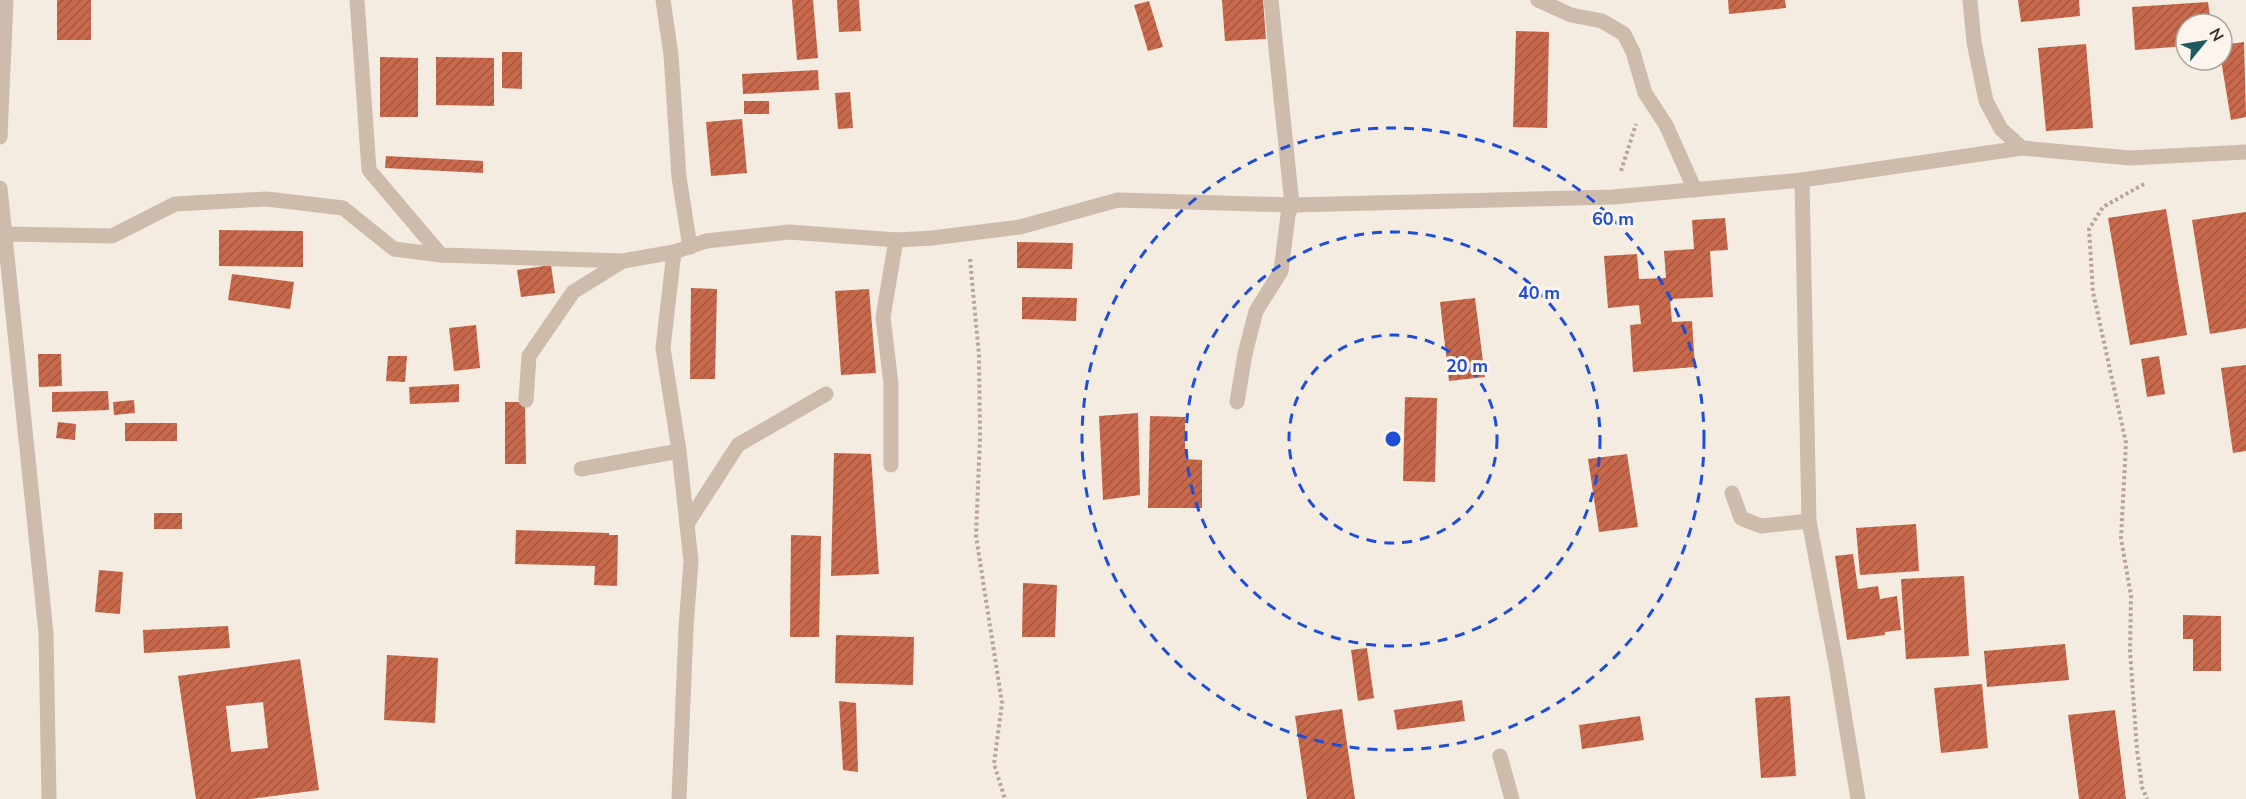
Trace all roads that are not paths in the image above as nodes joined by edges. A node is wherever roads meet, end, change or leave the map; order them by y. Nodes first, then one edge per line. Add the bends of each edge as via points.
1 (6, 0) edge
2 (357, 0) edge
3 (663, 0) edge
4 (1271, 0) edge
5 (1538, 0) edge
6 (1970, 0) edge
7 (0, 137) edge
8 (2022, 148) junction
9 (2246, 152) edge
10 (1802, 180) junction
11 (0, 188) edge
12 (1695, 190) junction
13 (1292, 205) junction
14 (5, 234) junction
15 (897, 240) junction
16 (690, 247) junction
17 (674, 252) junction
18 (441, 255) junction
19 (623, 261) junction
20 (826, 394) dead end
21 (526, 400) dead end
22 (1237, 402) dead end
23 (679, 452) junction
24 (891, 465) dead end
25 (580, 469) dead end
26 (1732, 494) dead end
27 (1809, 520) junction
28 (687, 524) junction
29 (1500, 756) dead end
30 (49, 799) edge
31 (680, 799) edge
32 (1512, 799) edge
33 (1858, 799) edge

1 - 7 street
2 - 18 street via 369,170
3 - 16 street via 671,55 679,177
4 - 13 street
5 - 12 street via 1571,15 1602,21 1624,34 1645,93 1665,125
6 - 8 street via 1986,101 2001,129
8 - 9 street via 2130,158
8 - 10 street
10 - 12 street
10 - 27 street
11 - 14 street
12 - 13 street via 1613,197
13 - 15 street via 1118,200 1020,227
13 - 22 street via 1281,271 1256,311
14 - 18 street via 112,236 175,204 267,199 343,208 394,249
14 - 30 street via 46,633
15 - 16 street via 789,232
15 - 24 street via 883,317 891,384
16 - 17 street
17 - 19 street
17 - 23 street via 663,348
18 - 19 street
19 - 21 street via 573,292 529,356
20 - 28 street via 738,444
23 - 25 street
23 - 28 street
26 - 27 street via 1741,518 1761,526
27 - 33 street
28 - 31 street via 691,561
29 - 32 street

